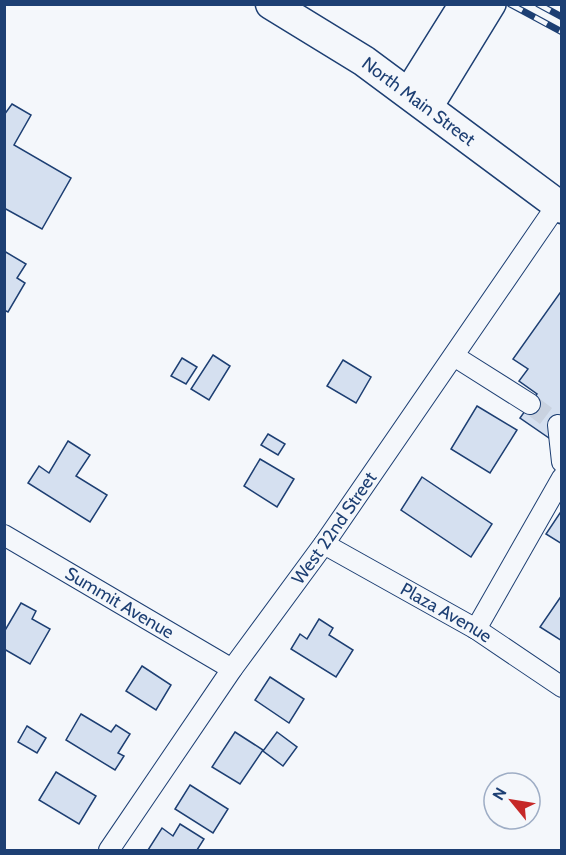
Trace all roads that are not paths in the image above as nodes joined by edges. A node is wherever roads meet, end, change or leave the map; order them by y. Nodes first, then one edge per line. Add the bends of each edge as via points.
1 (271, 4) edge
2 (463, 4) edge
3 (492, 4) edge
4 (419, 99) junction
5 (559, 206) edge
6 (454, 356) junction
7 (530, 405) tunnel mouth
8 (558, 425) dead end
9 (561, 462) edge
10 (561, 478) edge
11 (4, 535) edge
12 (324, 544) junction
13 (476, 629) junction
14 (232, 669) junction
15 (561, 687) edge
16 (109, 850) edge

1 - 4 main road, North Main Street
2 - 4 main road
3 - 4 main road
4 - 5 main road, North Main Street
5 - 6 street, West 22nd Street
6 - 7 street
6 - 12 street, West 22nd Street
8 - 9 street
10 - 13 street
11 - 14 street, Summit Avenue
12 - 13 street, Plaza Avenue
12 - 14 street, West 22nd Street
13 - 15 street, Plaza Avenue
14 - 16 street, West 22nd Street

